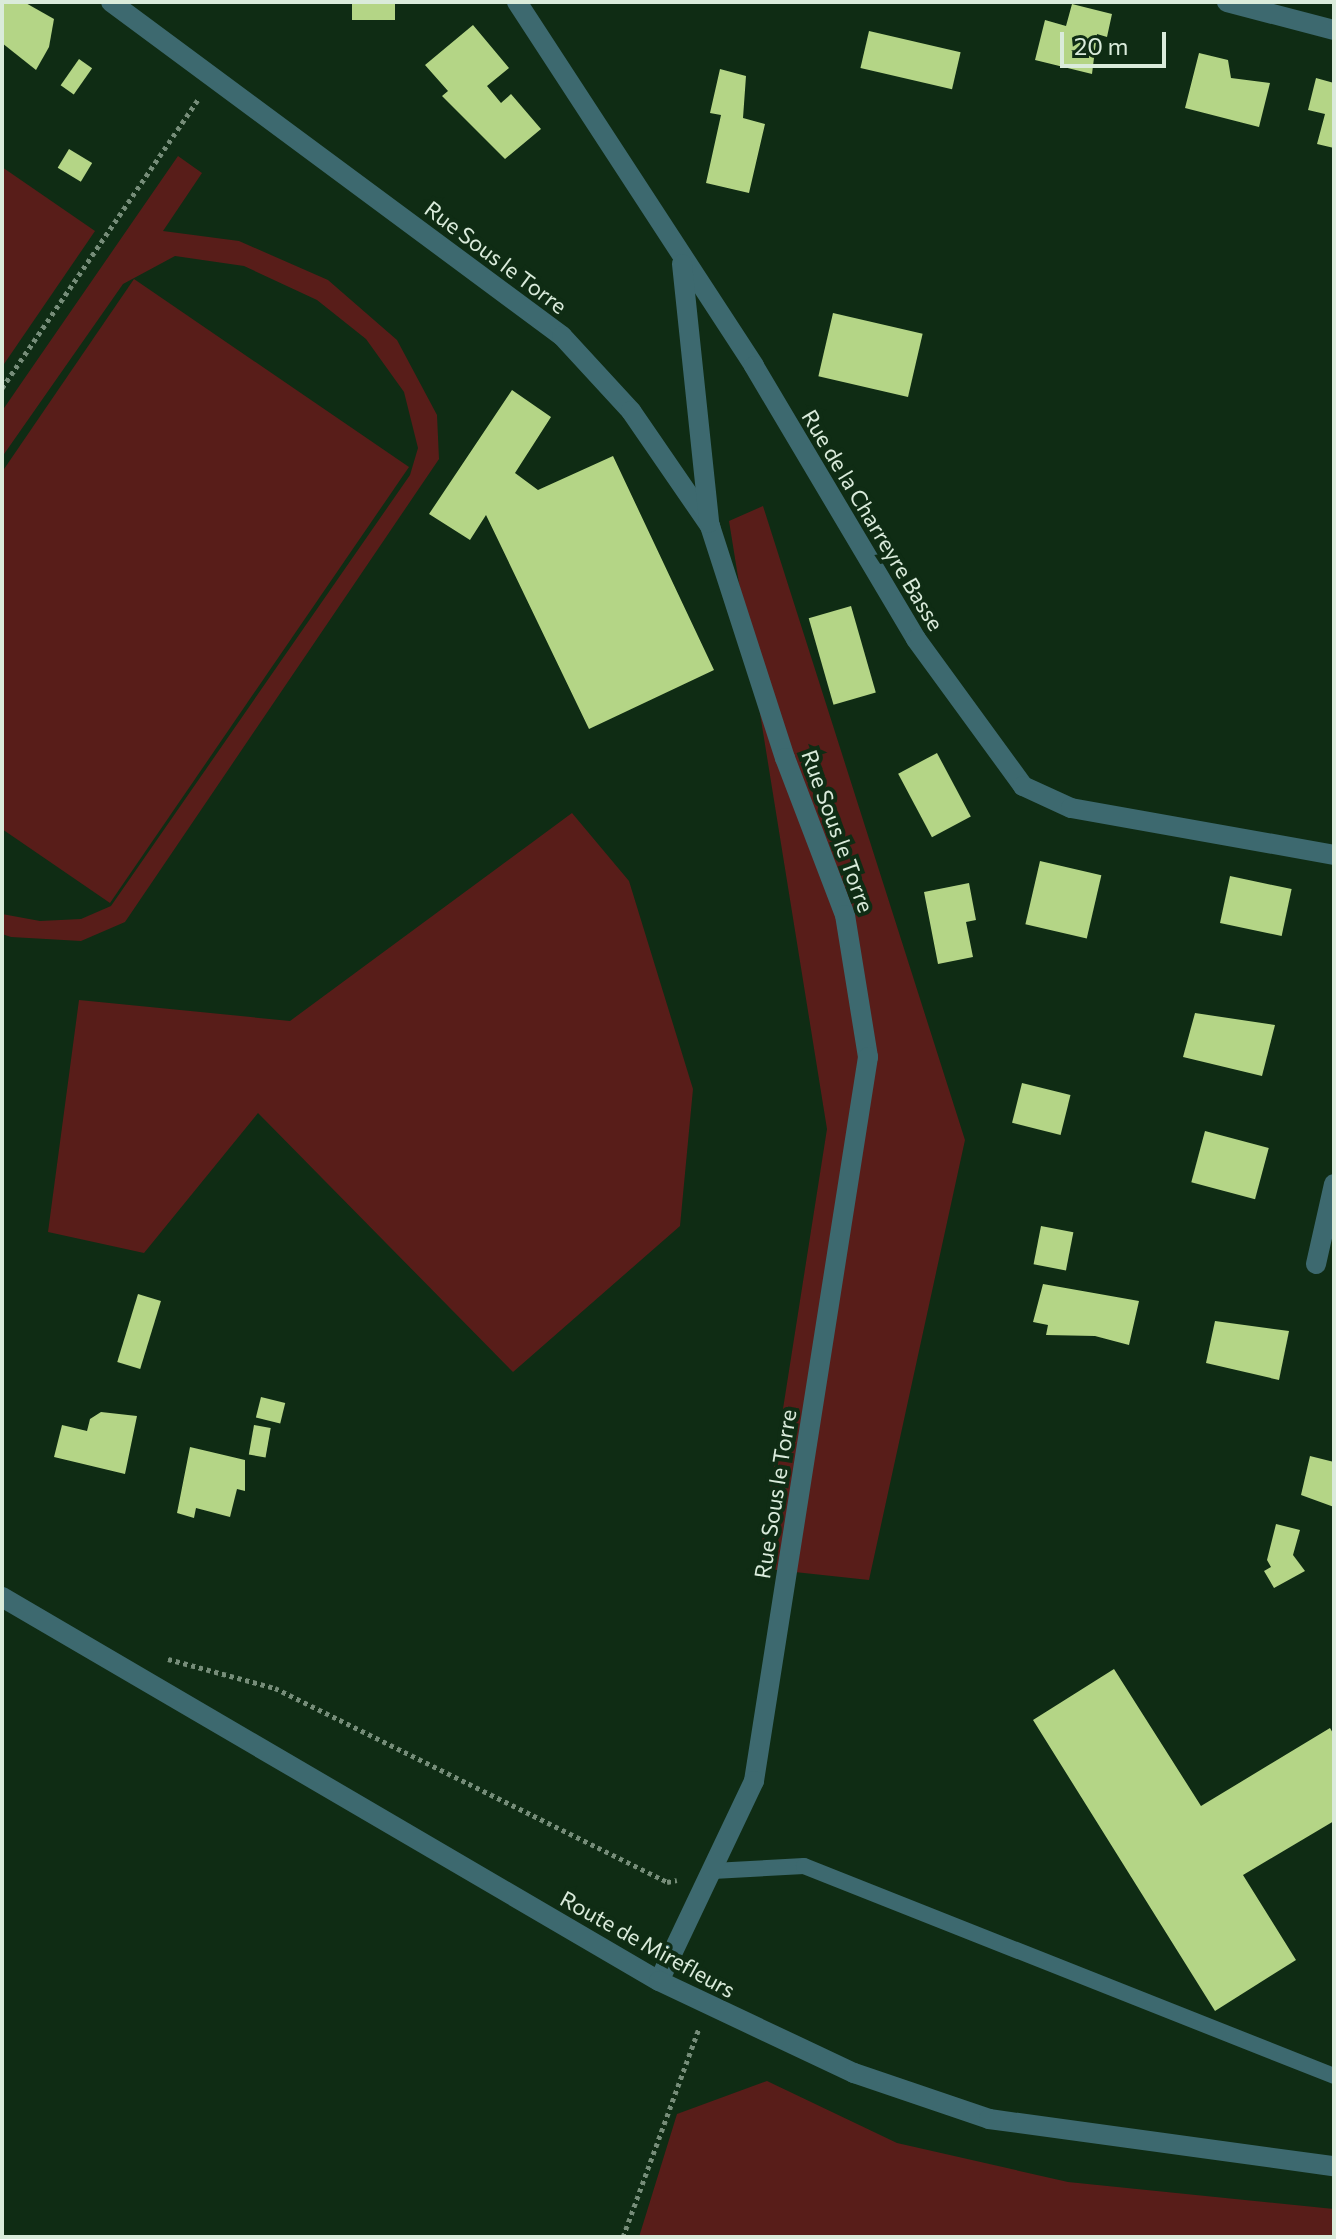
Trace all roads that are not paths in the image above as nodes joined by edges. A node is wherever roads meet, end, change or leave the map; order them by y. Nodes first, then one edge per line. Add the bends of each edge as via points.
1 (111, 2) edge
2 (517, 2) edge
3 (1227, 2) edge
4 (1334, 30) edge
5 (681, 260) junction
6 (710, 526) junction
7 (1334, 855) edge
8 (1334, 1184) edge
9 (1316, 1264) dead end
10 (2, 1597) edge
11 (713, 1871) junction
12 (659, 1981) junction
13 (1334, 2076) edge
14 (1334, 2166) edge

1 - 6 street, Rue Sous le Torre via 562,336 631,411
2 - 5 street, Rue de la Charreyre Basse
3 - 4 street
5 - 6 street
5 - 7 street, Rue de la Charreyre Basse via 754,366 923,651 1023,786 1071,808
6 - 11 street, Rue Sous le Torre via 785,758 845,915 868,1057 754,1781
8 - 9 street
10 - 12 street, Route de Mirefleurs
11 - 12 street, Rue Sous le Torre
11 - 13 lane via 804,1866
12 - 14 street, Route de Mirefleurs via 854,2073 989,2119

